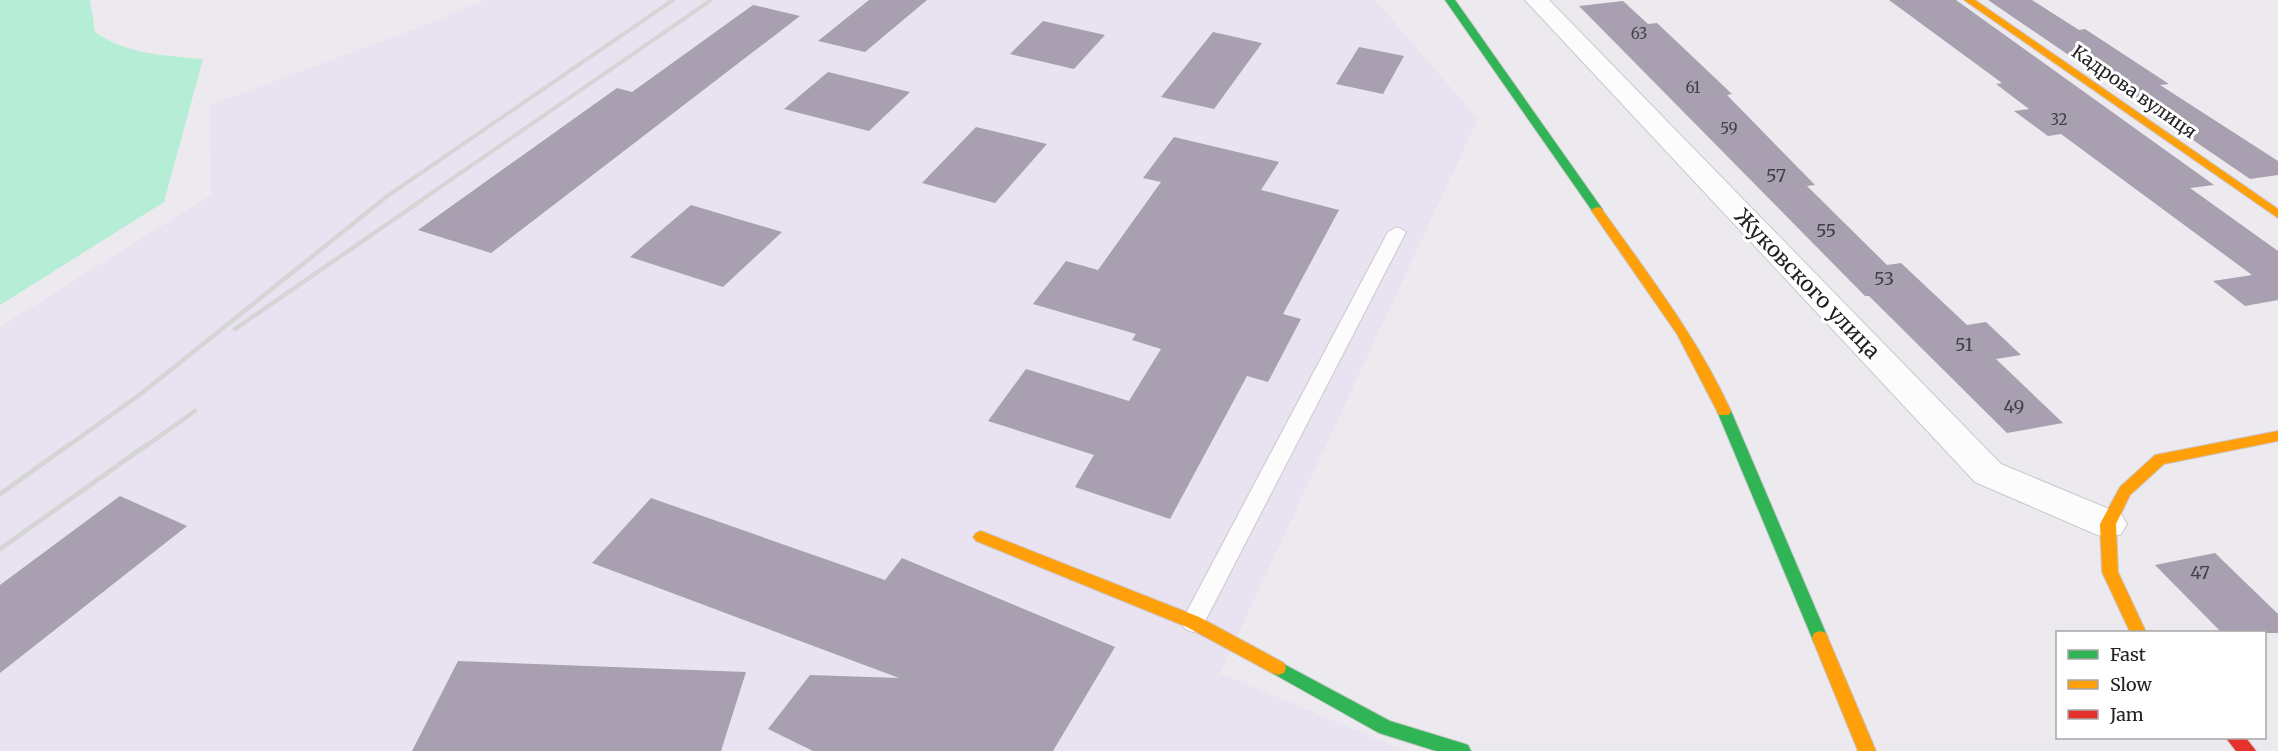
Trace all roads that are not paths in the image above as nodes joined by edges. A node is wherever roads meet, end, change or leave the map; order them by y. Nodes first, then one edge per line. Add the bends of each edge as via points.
1 (1450, 0) edge
2 (1536, 0) edge
3 (1969, 0) edge
4 (2278, 214) edge
5 (1397, 232) dead end
6 (2278, 436) edge
7 (2108, 524) junction
8 (981, 537) dead end
9 (1193, 622) junction
10 (2138, 631) edge
11 (2236, 739) edge
12 (1462, 751) edge
13 (1867, 751) edge
14 (2247, 751) edge

1 - 13 street via 1661,302 1715,389
2 - 7 street, Жуковского улица via 1988,473
3 - 4 street, Кадрова вулиця
5 - 9 lane
6 - 7 street via 2160,459 2125,491
7 - 10 street via 2110,572
8 - 9 street
9 - 12 street via 1385,727
11 - 14 street

